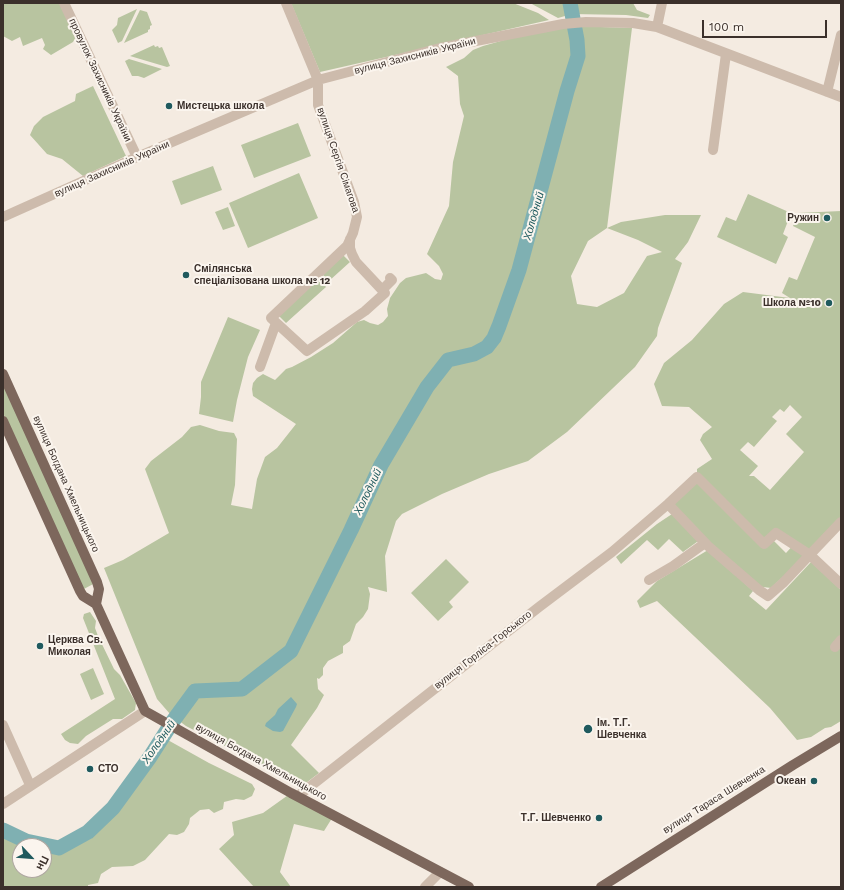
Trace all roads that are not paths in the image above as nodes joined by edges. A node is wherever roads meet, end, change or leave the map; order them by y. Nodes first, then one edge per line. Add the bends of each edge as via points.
1 (64, 3) edge
2 (286, 3) edge
3 (662, 3) edge
4 (657, 28) junction
5 (841, 35) edge
6 (726, 54) junction
7 (318, 80) junction
8 (827, 92) junction
9 (841, 97) edge
10 (713, 150) dead end
11 (137, 157) junction
12 (3, 217) edge
13 (350, 239) junction
14 (275, 319) junction
15 (260, 367) dead end
16 (3, 374) edge
17 (3, 421) edge
18 (668, 504) junction
19 (841, 522) edge
20 (705, 543) junction
21 (810, 555) junction
22 (649, 580) dead end
23 (841, 584) edge
24 (96, 604) junction
25 (145, 711) junction
26 (3, 725) edge
27 (841, 736) edge
28 (30, 785) junction
29 (298, 796) junction
30 (3, 804) edge
31 (440, 872) junction
32 (425, 887) edge
33 (469, 887) edge
34 (601, 887) edge

1 - 11 street, провулок Захисників України
2 - 7 street, вулиця Сергія Сімагова
3 - 4 street
4 - 6 street, вулиця Захисників України
4 - 7 street, вулиця Захисників України via 633,23 563,24 440,48
5 - 8 street
6 - 8 street, вулиця Захисників України
6 - 10 street
7 - 11 street, вулиця Захисників України
7 - 13 street, вулиця Сергія Сімагова via 318,105 354,202 357,217
8 - 9 street, вулиця Захисників України
11 - 12 street, вулиця Захисників України
13 - 14 street, вулиця Сергія Сімагова via 347,246
13 - 14 street via 350,248 356,262 386,283 385,293 365,311 307,351
14 - 15 street
16 - 24 main road, вулиця Богдана Хмельницького via 97,582 99,589
17 - 24 main road, вулиця Богдана Хмельницького via 80,591
18 - 20 street
18 - 21 street, вулиця Горліса-Горського via 697,477 764,544 776,533
18 - 29 street, вулиця Горліса-Горського via 612,552
19 - 21 street
20 - 21 street via 768,596
20 - 22 street
21 - 23 street
24 - 25 main road, вулиця Богдана Хмельницького
25 - 28 street
25 - 29 main road, вулиця Богдана Хмельницького
26 - 28 street
27 - 34 main road, вулиця Тараса Шевченка
28 - 30 street
29 - 31 main road, вулиця Богдана Хмельницького
31 - 32 street
31 - 33 main road, вулиця Богдана Хмельницького

